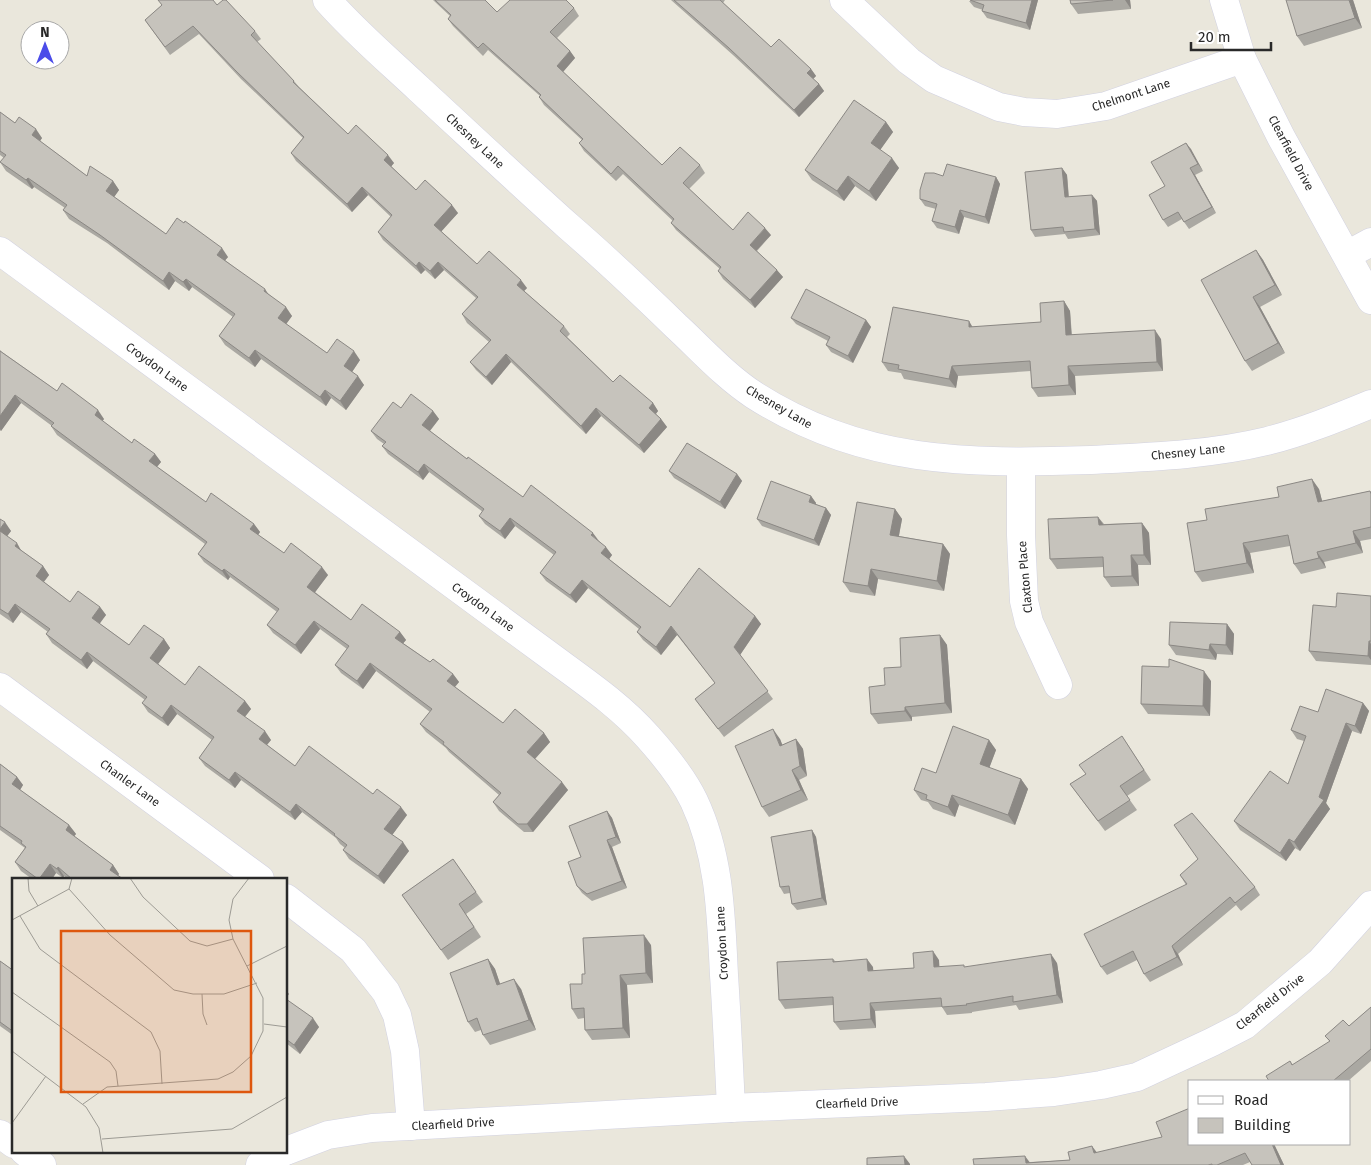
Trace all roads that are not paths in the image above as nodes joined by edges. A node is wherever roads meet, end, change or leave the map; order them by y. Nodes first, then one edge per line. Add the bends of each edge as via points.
1 (326, 0) edge
2 (844, 0) edge
3 (1224, 0) edge
4 (1242, 59) junction
5 (1371, 242) edge
6 (0, 250) edge
7 (1347, 255) junction
8 (1371, 300) edge
9 (1371, 404) edge
10 (1021, 462) junction
11 (1058, 685) dead end
12 (0, 687) edge
13 (259, 878) edge
14 (288, 900) edge
15 (1371, 905) edge
16 (731, 1108) junction
17 (411, 1126) junction
18 (0, 1134) edge
19 (12, 1143) edge
20 (288, 1150) edge
21 (25, 1152) edge
22 (284, 1152) edge
23 (42, 1165) edge
24 (260, 1165) edge

1 - 10 street, Chesney Lane via 496,162 637,288 727,374 753,394 814,428 843,439 924,457
2 - 4 street, Chelmont Lane via 910,62 934,79 999,107 1024,112 1057,114 1106,106
3 - 4 street, Clearfield Drive
4 - 7 street, Clearfield Drive
5 - 7 street
6 - 16 street, Croydon Lane via 546,653 620,709 647,735 694,800 716,869 722,918
7 - 8 street, Clearfield Drive
9 - 10 street, Chesney Lane via 1314,427 1224,449 1174,456
10 - 11 street, Claxton Place via 1024,601 1029,622
12 - 13 street, Chanler Lane
14 - 17 street via 353,950 386,992 397,1015 405,1050
15 - 16 street, Clearfield Drive via 1320,962 1244,1025 1137,1077 1054,1092
16 - 17 street, Clearfield Drive
17 - 20 street, Clearfield Drive via 328,1135
18 - 19 street
21 - 23 street
22 - 24 street, Clearfield Drive

